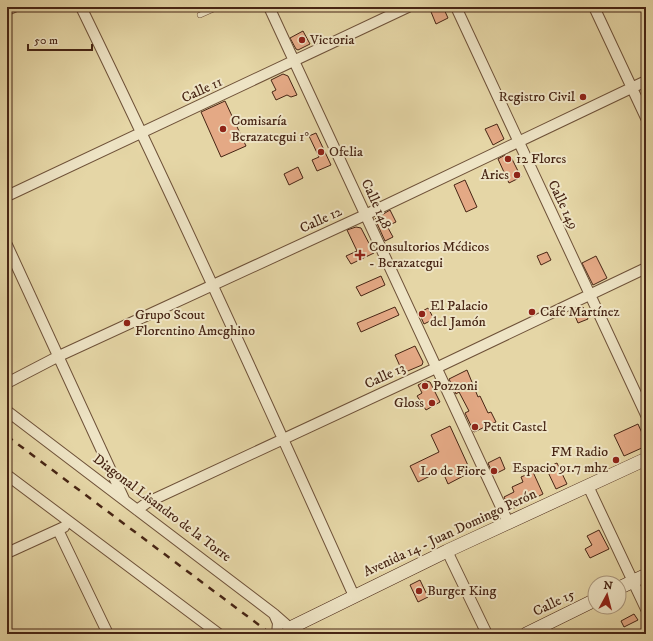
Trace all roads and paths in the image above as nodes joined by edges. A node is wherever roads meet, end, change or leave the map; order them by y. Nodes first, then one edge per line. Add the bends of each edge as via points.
1 (14, 7) edge
2 (81, 7) edge
3 (218, 7) edge
4 (268, 7) edge
5 (408, 7) edge
6 (456, 7) edge
7 (594, 7) edge
8 (7, 10) edge
9 (200, 15) dead end
10 (294, 62) junction
11 (646, 81) edge
12 (632, 88) junction
13 (646, 118) edge
14 (142, 133) junction
15 (518, 142) junction
16 (7, 196) edge
17 (365, 215) junction
18 (7, 245) edge
19 (646, 268) edge
20 (213, 286) junction
21 (591, 295) junction
22 (59, 356) junction
23 (436, 368) junction
24 (7, 383) edge
25 (7, 411) edge
26 (646, 415) edge
27 (7, 418) edge
28 (284, 439) junction
29 (646, 459) edge
30 (7, 475) edge
31 (588, 486) junction
32 (124, 500) junction
33 (137, 510) junction
34 (508, 522) junction
35 (73, 523) junction
36 (58, 530) junction
37 (447, 551) junction
38 (7, 553) edge
39 (646, 575) edge
40 (633, 582) junction
41 (627, 585) edge
42 (354, 596) junction
43 (587, 604) edge
44 (646, 609) edge
45 (274, 614) junction
46 (292, 631) edge
47 (108, 634) edge
48 (218, 634) edge
49 (277, 634) edge
50 (487, 634) edge
51 (526, 634) edge

1 - 8 street
2 - 14 street
3 - 9 lane
4 - 10 street, Calle 148
5 - 10 street, Calle 11
6 - 15 street, Calle 149
7 - 12 street
10 - 14 street, Calle 11
10 - 17 street, Calle 148
11 - 12 street, Calle 12
12 - 13 street
12 - 15 street, Calle 12
14 - 16 street, Calle 11
14 - 20 street
15 - 17 street, Calle 12
15 - 21 street, Calle 149
17 - 20 street, Calle 12
17 - 23 street, Calle 148
18 - 22 street
19 - 21 street, Calle 13
20 - 22 street, Calle 12
20 - 28 street
21 - 23 street, Calle 13
21 - 26 street, Calle 149
22 - 24 street, Calle 12
22 - 32 street
23 - 28 street, Calle 13
23 - 34 street, Calle 148
25 - 32 street, Diagonal Lisandro de la Torre
27 - 32 street via 51,452
28 - 33 street, Calle 13 via 148,502
28 - 42 street
29 - 31 main road, Avenida 14 - Juan Domingo Perón
30 - 35 street
31 - 34 main road, Avenida 14 - Juan Domingo Perón
31 - 40 street
32 - 33 street, Diagonal Lisandro de la Torre
33 - 45 street, Diagonal Lisandro de la Torre
34 - 37 main road, Avenida 14 - Juan Domingo Perón
35 - 36 street
35 - 48 street
36 - 38 street
36 - 47 street
37 - 42 main road, Avenida 14 - Juan Domingo Perón
37 - 50 street
39 - 40 main road
40 - 41 main road
40 - 44 street
42 - 46 main road, Avenida 14 - Juan Domingo Perón
43 - 51 main road, Calle 15
45 - 46 street, Diagonal Lisandro de la Torre
45 - 49 street via 278,623

